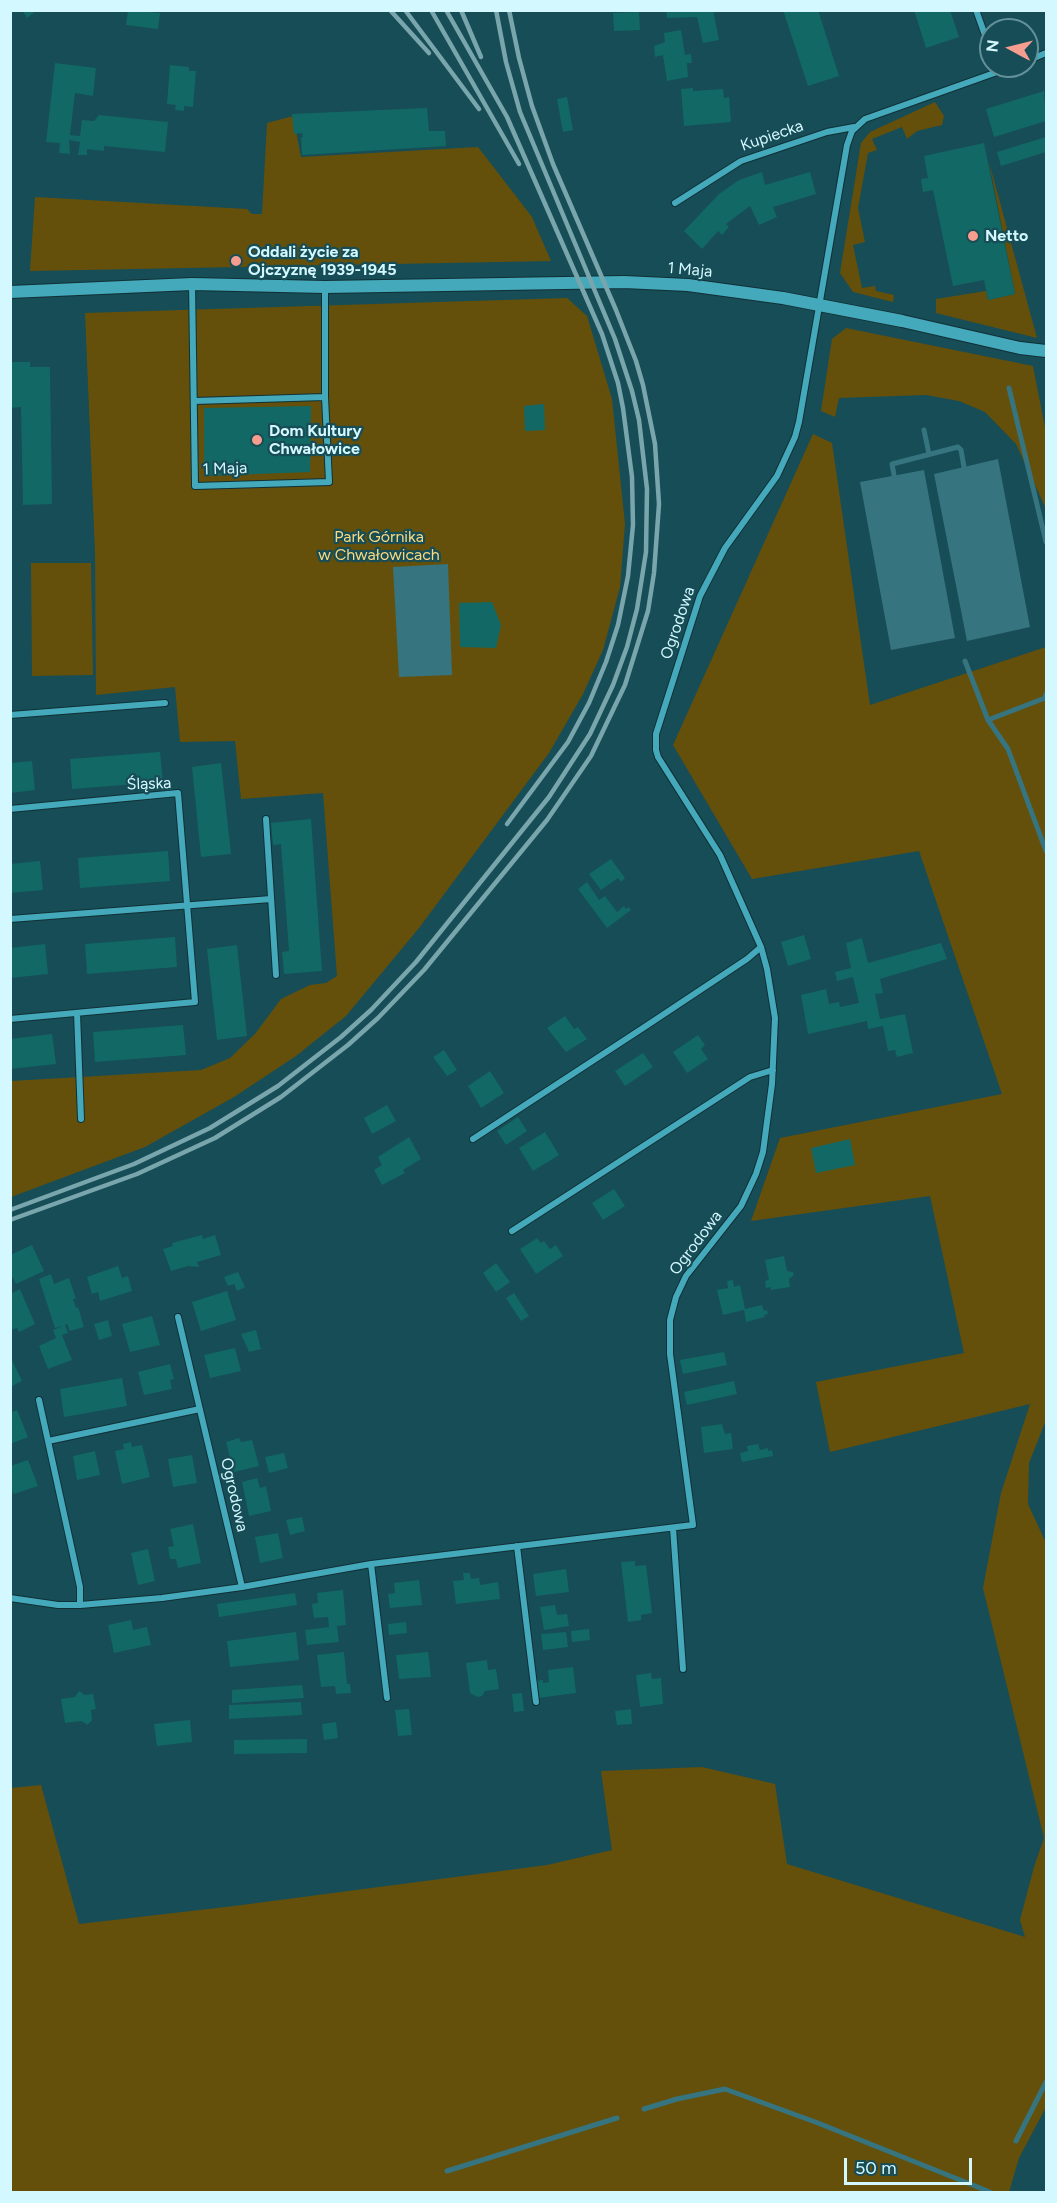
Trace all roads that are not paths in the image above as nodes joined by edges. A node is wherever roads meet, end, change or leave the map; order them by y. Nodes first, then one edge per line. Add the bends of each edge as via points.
1 (979, 76) edge
2 (854, 127) junction
3 (675, 203) dead end
4 (192, 284) junction
5 (325, 287) junction
6 (10, 292) edge
7 (820, 305) junction
8 (1047, 351) edge
9 (326, 397) junction
10 (194, 401) junction
11 (165, 703) dead end
12 (10, 715) edge
13 (10, 809) edge
14 (266, 819) dead end
15 (271, 899) junction
16 (188, 906) junction
17 (10, 919) edge
18 (761, 947) junction
19 (276, 975) dead end
20 (77, 1013) junction
21 (10, 1019) edge
22 (773, 1070) junction
23 (81, 1119) dead end
24 (473, 1139) dead end
25 (512, 1231) dead end
26 (178, 1317) dead end
27 (39, 1401) dead end
28 (200, 1409) junction
29 (48, 1441) junction
30 (673, 1528) junction
31 (518, 1546) junction
32 (371, 1564) junction
33 (242, 1587) junction
34 (10, 1598) edge
35 (80, 1605) junction
36 (683, 1670) dead end
37 (387, 1698) dead end
38 (536, 1702) dead end

1 - 2 street, Kupiecka via 865,119
2 - 3 street, Kupiecka via 741,161
2 - 7 street via 847,145
4 - 5 main road, 1 Maja
4 - 6 main road, 1 Maja
4 - 10 street, 1 Maja
5 - 7 main road, 1 Maja via 624,282 688,285
5 - 9 street, 1 Maja
7 - 8 main road, 1 Maja
7 - 18 street, Ogrodowa via 795,437 777,476 725,548 700,596 656,734 658,757 720,855
9 - 10 street
9 - 10 street, 1 Maja via 329,482 218,486 195,486
11 - 12 street
13 - 16 street, Śląska via 178,793
14 - 15 street
15 - 16 street
15 - 19 street
16 - 17 street
16 - 20 street, Śląska via 195,1002
18 - 22 street, Ogrodowa via 774,999
18 - 24 street
20 - 21 street, Śląska
20 - 23 street
22 - 25 street via 750,1077
22 - 30 street, Ogrodowa via 763,1152 752,1185 741,1206 686,1276 670,1320 670,1354 693,1525
26 - 28 street, Ogrodowa
27 - 29 street
28 - 29 street
28 - 33 street, Ogrodowa
29 - 35 street via 80,1587
30 - 31 street, Ogrodowa
30 - 36 street
31 - 32 street, Ogrodowa
31 - 38 street
32 - 33 street, Ogrodowa
32 - 37 street
33 - 35 street, Ogrodowa
34 - 35 street, Ogrodowa

